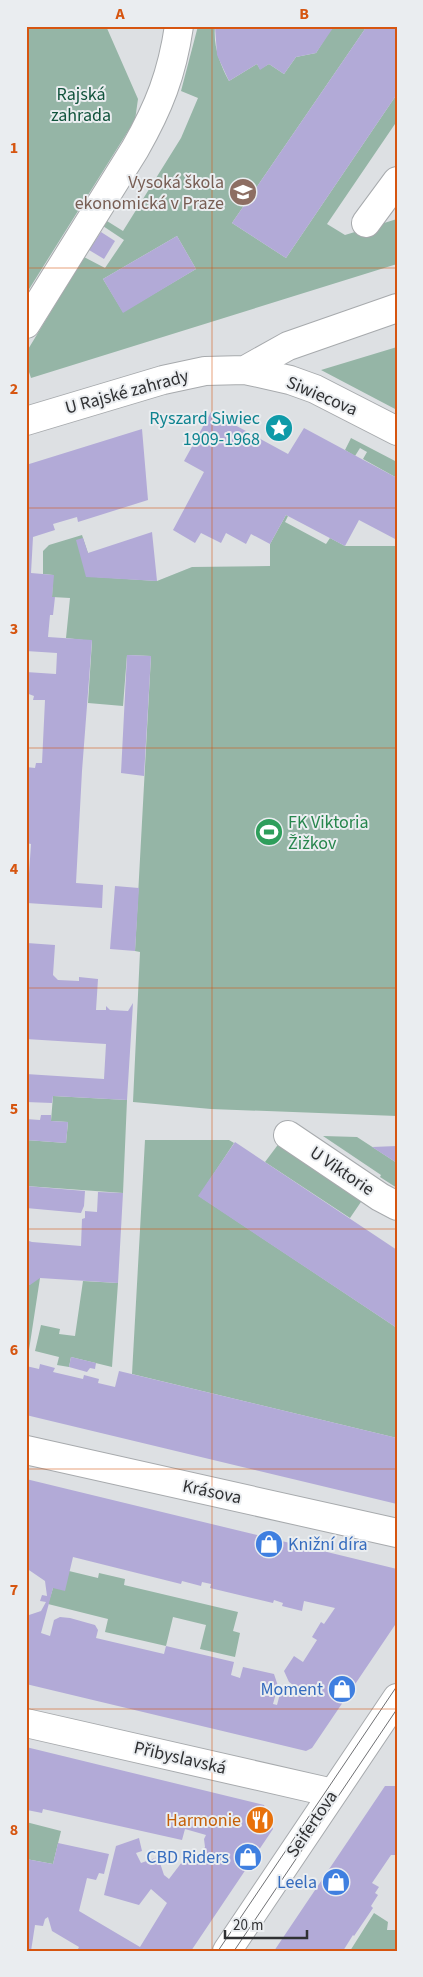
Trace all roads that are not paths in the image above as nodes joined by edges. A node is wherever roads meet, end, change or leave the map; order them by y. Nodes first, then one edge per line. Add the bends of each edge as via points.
1 (179, 26) edge
2 (397, 181) edge
3 (366, 223) dead end
4 (397, 308) edge
5 (26, 324) edge
6 (244, 370) junction
7 (26, 421) edge
8 (397, 431) edge
9 (288, 1135) dead end
10 (397, 1206) edge
11 (26, 1450) edge
12 (397, 1533) edge
13 (397, 1698) edge
14 (26, 1723) edge
15 (334, 1793) junction
16 (227, 1951) edge

1 - 5 street via 166,88 151,120
2 - 3 street
4 - 6 street, U Rajské zahrady via 288,346
6 - 7 street, U Rajské zahrady via 205,371 164,380
6 - 8 street, Siwiecova via 315,389
9 - 10 street, U Viktorie
11 - 12 street, Krásova
13 - 15 street, Seifertova
14 - 15 street, Přibyslavská
15 - 16 street, Seifertova

